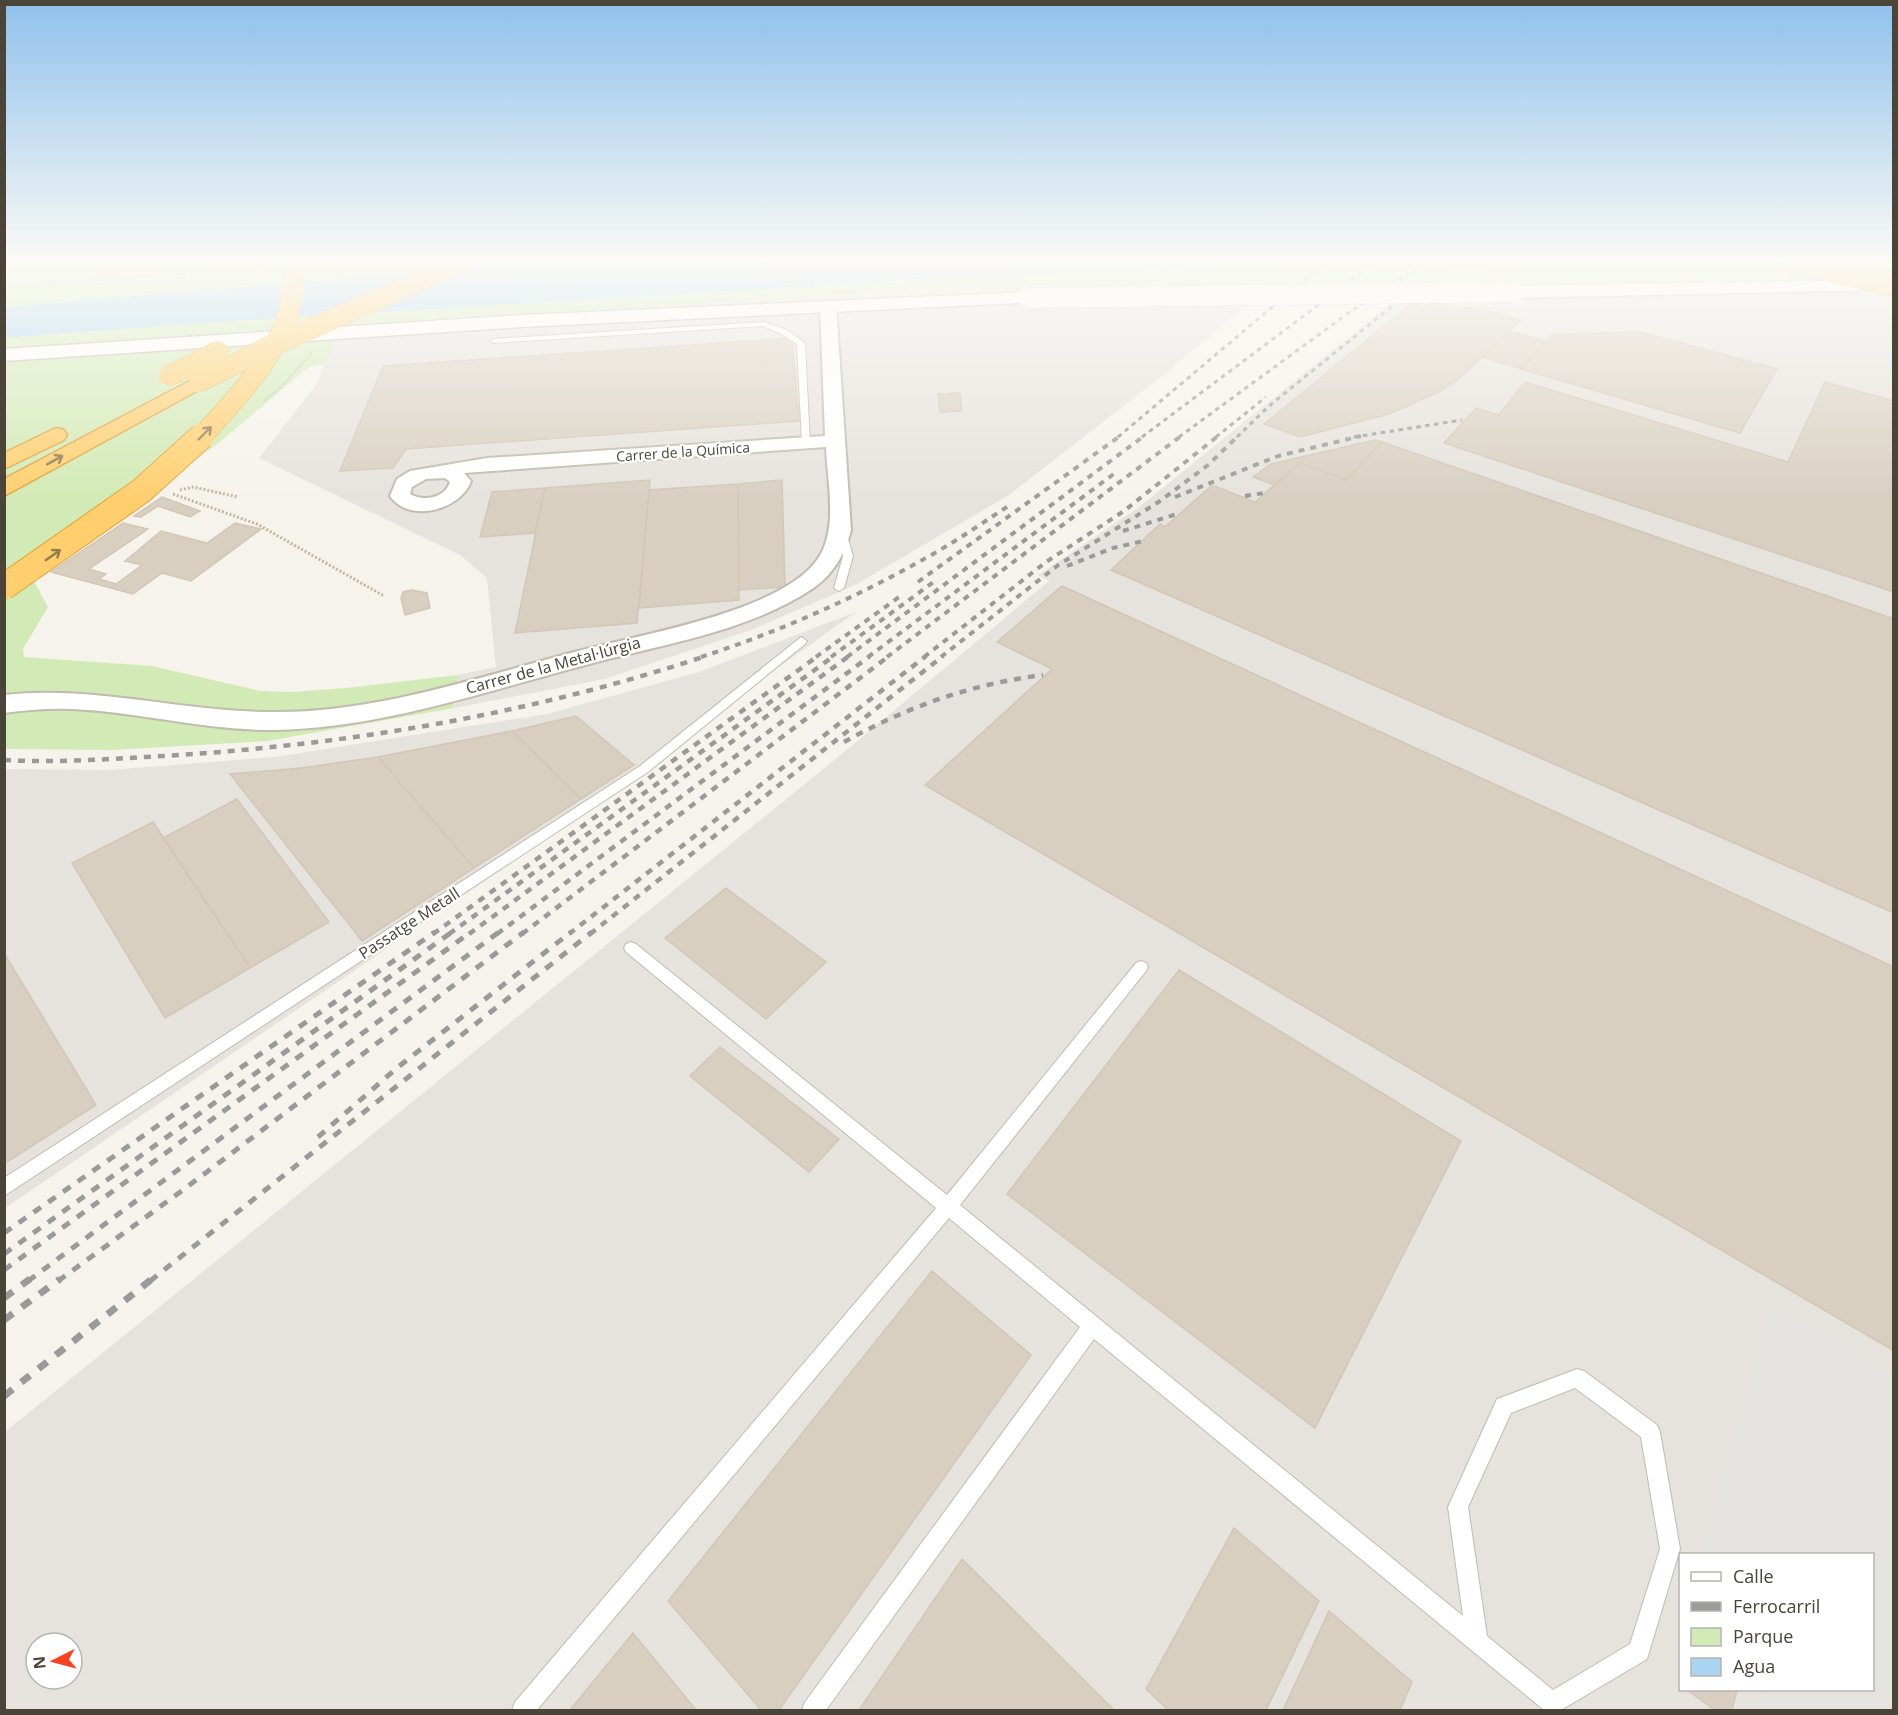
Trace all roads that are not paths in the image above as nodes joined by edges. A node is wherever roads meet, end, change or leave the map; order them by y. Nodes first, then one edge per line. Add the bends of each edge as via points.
1 (215, 341) edge
2 (241, 341) edge
3 (276, 341) edge
4 (282, 341) edge
5 (798, 341) edge
6 (830, 341) edge
7 (4, 355) edge
8 (129, 396) dead end
9 (79, 422) dead end
10 (835, 441) junction
11 (807, 443) junction
12 (4, 462) edge
13 (532, 463) junction
14 (437, 471) junction
15 (4, 489) edge
16 (457, 491) junction
17 (840, 530) junction
18 (4, 587) edge
19 (839, 588) dead end
20 (801, 641) dead end
21 (4, 704) edge
22 (631, 948) dead end
23 (1141, 966) dead end
24 (4, 1188) edge
25 (949, 1205) junction
26 (1092, 1326) junction
27 (1477, 1642) junction
28 (1554, 1708) edge
29 (523, 1710) edge
30 (813, 1710) edge

1 - 7 street
2 - 8 highway, bridge
18 -> 3 highway, bridge via 116,510 171,465 215,423 262,366
15 -> 4 highway, bridge
5 - 11 lane
6 - 10 street, Carrer de la Metal·lúrgia
9 - 12 highway
10 - 11 street, Carrer de la Química
10 - 17 street, Carrer de la Metal·lúrgia
11 - 13 street, Carrer de la Química
13 - 14 street, Carrer de la Química
13 - 16 street, Carrer de la Química via 495,472
14 - 16 street via 458,477 461,481
14 - 16 street, Carrer de la Química via 408,480 402,485 400,496 411,503 431,503
17 - 19 lane via 848,556
17 - 21 street, Carrer de la Metal·lúrgia via 832,555 815,576 785,595 740,614 389,706 308,719 250,721 80,700
20 - 24 lane, Passatge Metall via 644,769
22 - 25 lane
23 - 25 lane
25 - 26 lane
25 - 29 lane
26 - 27 lane
26 - 30 lane
27 - 28 lane
27 - 28 lane via 1458,1507 1504,1406 1577,1378 1650,1432 1670,1549 1639,1652

